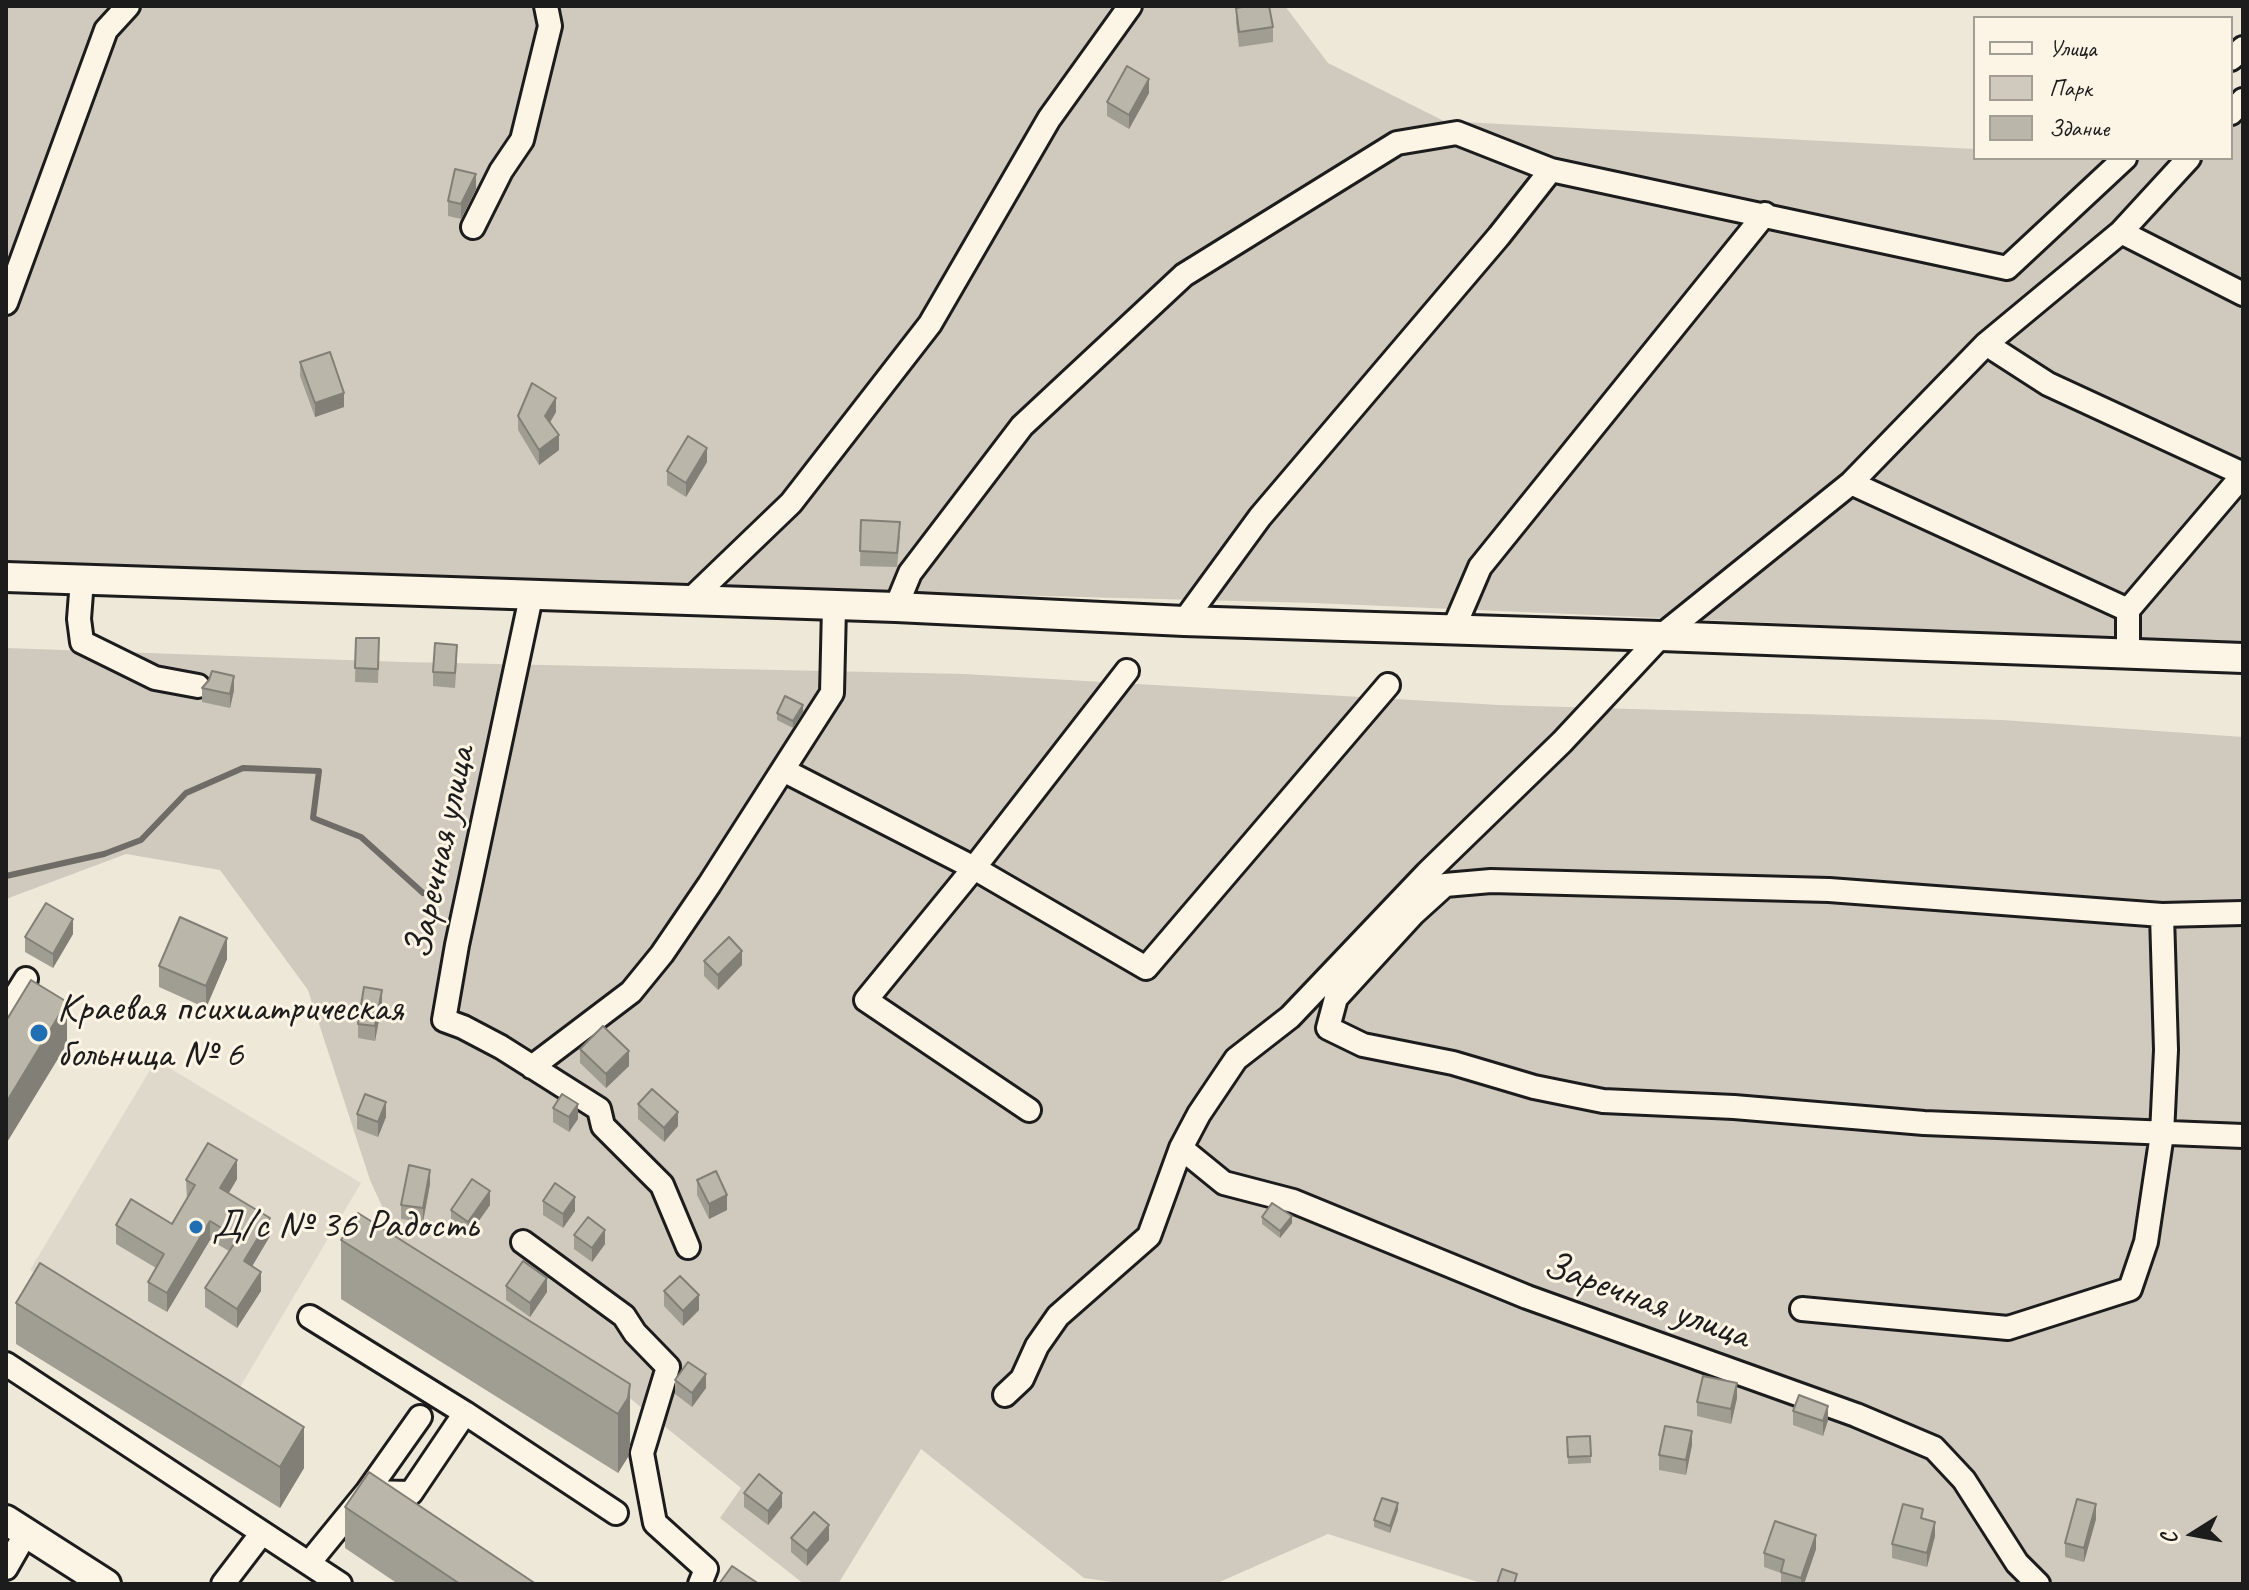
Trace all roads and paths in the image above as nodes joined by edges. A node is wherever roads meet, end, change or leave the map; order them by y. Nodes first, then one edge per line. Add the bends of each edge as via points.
1 (128, 6) edge
2 (546, 6) edge
3 (1130, 6) edge
4 (2123, 160) edge
5 (2187, 160) edge
6 (1551, 170) junction
7 (1765, 214) junction
8 (473, 227) dead end
9 (2121, 232) junction
10 (2243, 294) edge
11 (6, 303) edge
12 (1986, 344) junction
13 (2243, 474) edge
14 (1851, 483) junction
15 (6, 577) edge
16 (82, 580) junction
17 (531, 597) junction
18 (688, 602) junction
19 (834, 607) junction
20 (896, 607) junction
21 (2128, 610) junction
22 (1184, 621) junction
23 (1453, 630) junction
24 (1661, 636) junction
25 (2128, 654) junction
26 (2243, 658) edge
27 (1127, 671) dead end
28 (1388, 685) dead end
29 (198, 686) dead end
30 (783, 770) junction
31 (974, 868) junction
32 (2243, 913) edge
33 (2162, 915) junction
34 (26, 979) dead end
35 (6, 1011) edge
36 (532, 1067) junction
37 (1029, 1110) dead end
38 (2162, 1134) junction
39 (2243, 1136) edge
40 (1181, 1148) junction
41 (523, 1242) dead end
42 (688, 1247) dead end
43 (1802, 1309) dead end
44 (310, 1317) dead end
45 (6, 1364) edge
46 (1005, 1395) dead end
47 (465, 1413) junction
48 (420, 1417) dead end
49 (367, 1492) junction
50 (616, 1513) dead end
51 (16, 1527) edge
52 (262, 1533) junction
53 (309, 1563) junction
54 (6, 1568) edge
55 (106, 1584) edge
56 (223, 1584) edge
57 (340, 1584) edge
58 (700, 1584) edge
59 (2038, 1584) edge

1 - 11 street via 106,30
2 - 8 street via 550,26 522,140
3 - 18 street via 1049,119 930,324 791,503
4 - 7 street via 2007,268
5 - 9 street
6 - 7 street
6 - 20 street via 1457,133 1397,143 1184,275 1022,426 910,573
6 - 22 street via 1260,517
7 - 23 street via 1480,567
9 - 10 street
9 - 12 street
12 - 13 street via 2048,384
12 - 14 street
13 - 21 street
14 - 21 street
14 - 24 street
15 - 16 main road
16 - 17 main road
16 - 29 street via 82,642 155,678
17 - 18 main road
17 - 36 street, Заречная улица via 444,1020
18 - 19 main road
19 - 20 main road
19 - 30 street via 832,693
20 - 22 main road
21 - 25 street
22 - 23 main road
23 - 24 main road
24 - 25 main road
24 - 40 street via 1290,1017 1236,1059
25 - 26 main road
27 - 31 street
28 - 31 street via 1146,968
30 - 31 street
30 - 36 street via 662,954 631,992
31 - 37 street via 866,1000
32 - 33 street
33 - 38 street
33 - 38 street via 1829,890 1491,881 1445,885 1336,998 1328,1028 1363,1045 1603,1101
34 - 35 street
36 - 42 street, Заречная улица via 599,1109 603,1126 662,1185
38 - 39 street
38 - 43 street via 2146,1242 2130,1289 2008,1328
40 - 46 street via 1149,1236 1058,1316 1022,1379
40 - 59 street, Заречная улица via 1224,1183 1293,1201 1527,1297 1934,1448 1964,1480 2017,1563
41 - 58 street via 624,1316 668,1367 642,1453 655,1523 706,1569
44 - 47 street
45 - 52 street
47 - 49 street via 411,1493
47 - 50 street
48 - 49 street
49 - 53 street
51 - 54 street
51 - 55 main road
52 - 53 street
52 - 56 street
53 - 57 street

